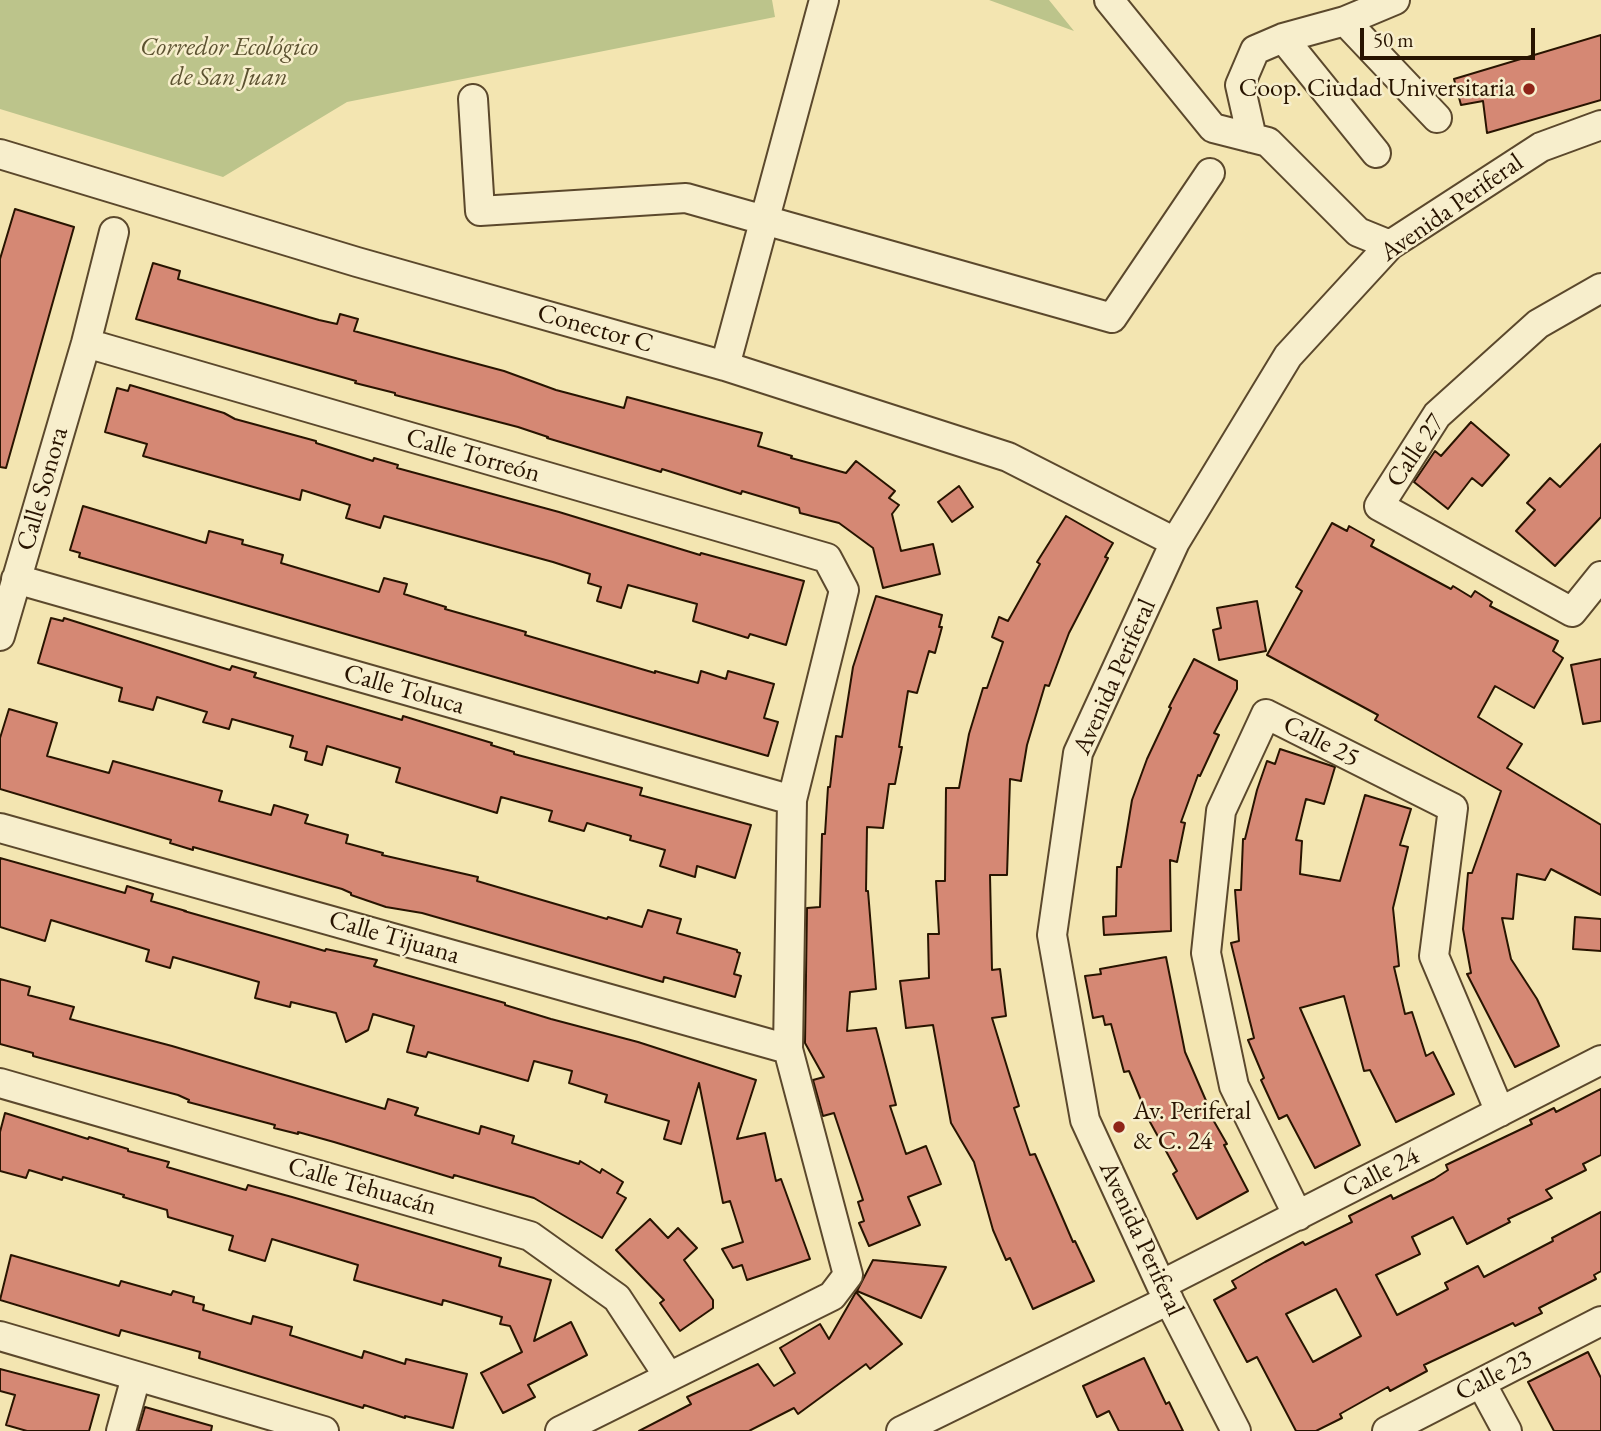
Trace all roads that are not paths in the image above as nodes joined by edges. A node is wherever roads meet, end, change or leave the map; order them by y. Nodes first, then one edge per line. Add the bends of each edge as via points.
1 (824, 0) edge
2 (1109, 0) edge
3 (1395, 0) edge
4 (1345, 21) junction
5 (1283, 38) junction
6 (473, 99) dead end
7 (1437, 118) dead end
8 (1601, 125) edge
9 (1252, 138) junction
10 (0, 153) edge
11 (1376, 153) dead end
12 (1210, 173) dead end
13 (765, 220) junction
14 (114, 232) dead end
15 (1390, 245) junction
16 (1601, 288) edge
17 (86, 343) junction
18 (725, 366) junction
19 (1175, 542) junction
20 (1601, 576) edge
21 (16, 579) junction
22 (0, 636) edge
23 (792, 800) junction
24 (0, 828) edge
25 (788, 1049) junction
26 (1601, 1060) edge
27 (0, 1083) edge
28 (1500, 1112) junction
29 (1298, 1216) junction
30 (1165, 1293) junction
31 (1601, 1321) edge
32 (0, 1336) edge
33 (136, 1377) junction
34 (669, 1377) junction
35 (1481, 1383) junction
36 (121, 1431) edge
37 (324, 1431) edge
38 (560, 1431) edge
39 (901, 1431) edge
40 (1236, 1431) edge
41 (1387, 1431) edge
42 (1507, 1431) edge

1 - 13 street
2 - 9 street via 1213,128
3 - 4 street
4 - 5 street
4 - 7 street
5 - 9 street via 1255,50 1240,85
5 - 11 street
6 - 13 street via 480,211 687,198
8 - 15 street, Avenida Periferal via 1542,146
9 - 15 street via 1268,142 1358,232
10 - 18 street, Conector C via 357,262
12 - 13 street via 1112,318
13 - 18 street
14 - 17 street, Calle Sonora
15 - 19 street, Avenida Periferal via 1288,356
16 - 20 street, Calle 27 via 1538,324 1437,415 1379,506 1572,612
17 - 21 street, Calle Sonora
17 - 23 street, Calle Torreón via 827,558 844,590
18 - 19 street, Conector C via 1008,457
19 - 30 street, Avenida Periferal via 1078,753 1052,936 1085,1121
21 - 22 street, Calle Sonora
21 - 23 street, Calle Toluca
23 - 25 street
24 - 25 street, Calle Tijuana
25 - 34 street via 848,1275 832,1296
26 - 28 street, Calle 24
27 - 34 street, Calle Tehuacán via 530,1236 617,1298
28 - 29 street, Calle 24
28 - 29 street, Calle 25 via 1434,956 1453,808 1266,714 1222,811 1206,953 1234,1086
29 - 30 street, Calle 24
30 - 39 street, Calle 24
30 - 40 street, Avenida Periferal
31 - 35 street, Calle 23
32 - 33 street
33 - 36 street
33 - 37 street
34 - 38 street
35 - 41 street, Calle 23
35 - 42 street

